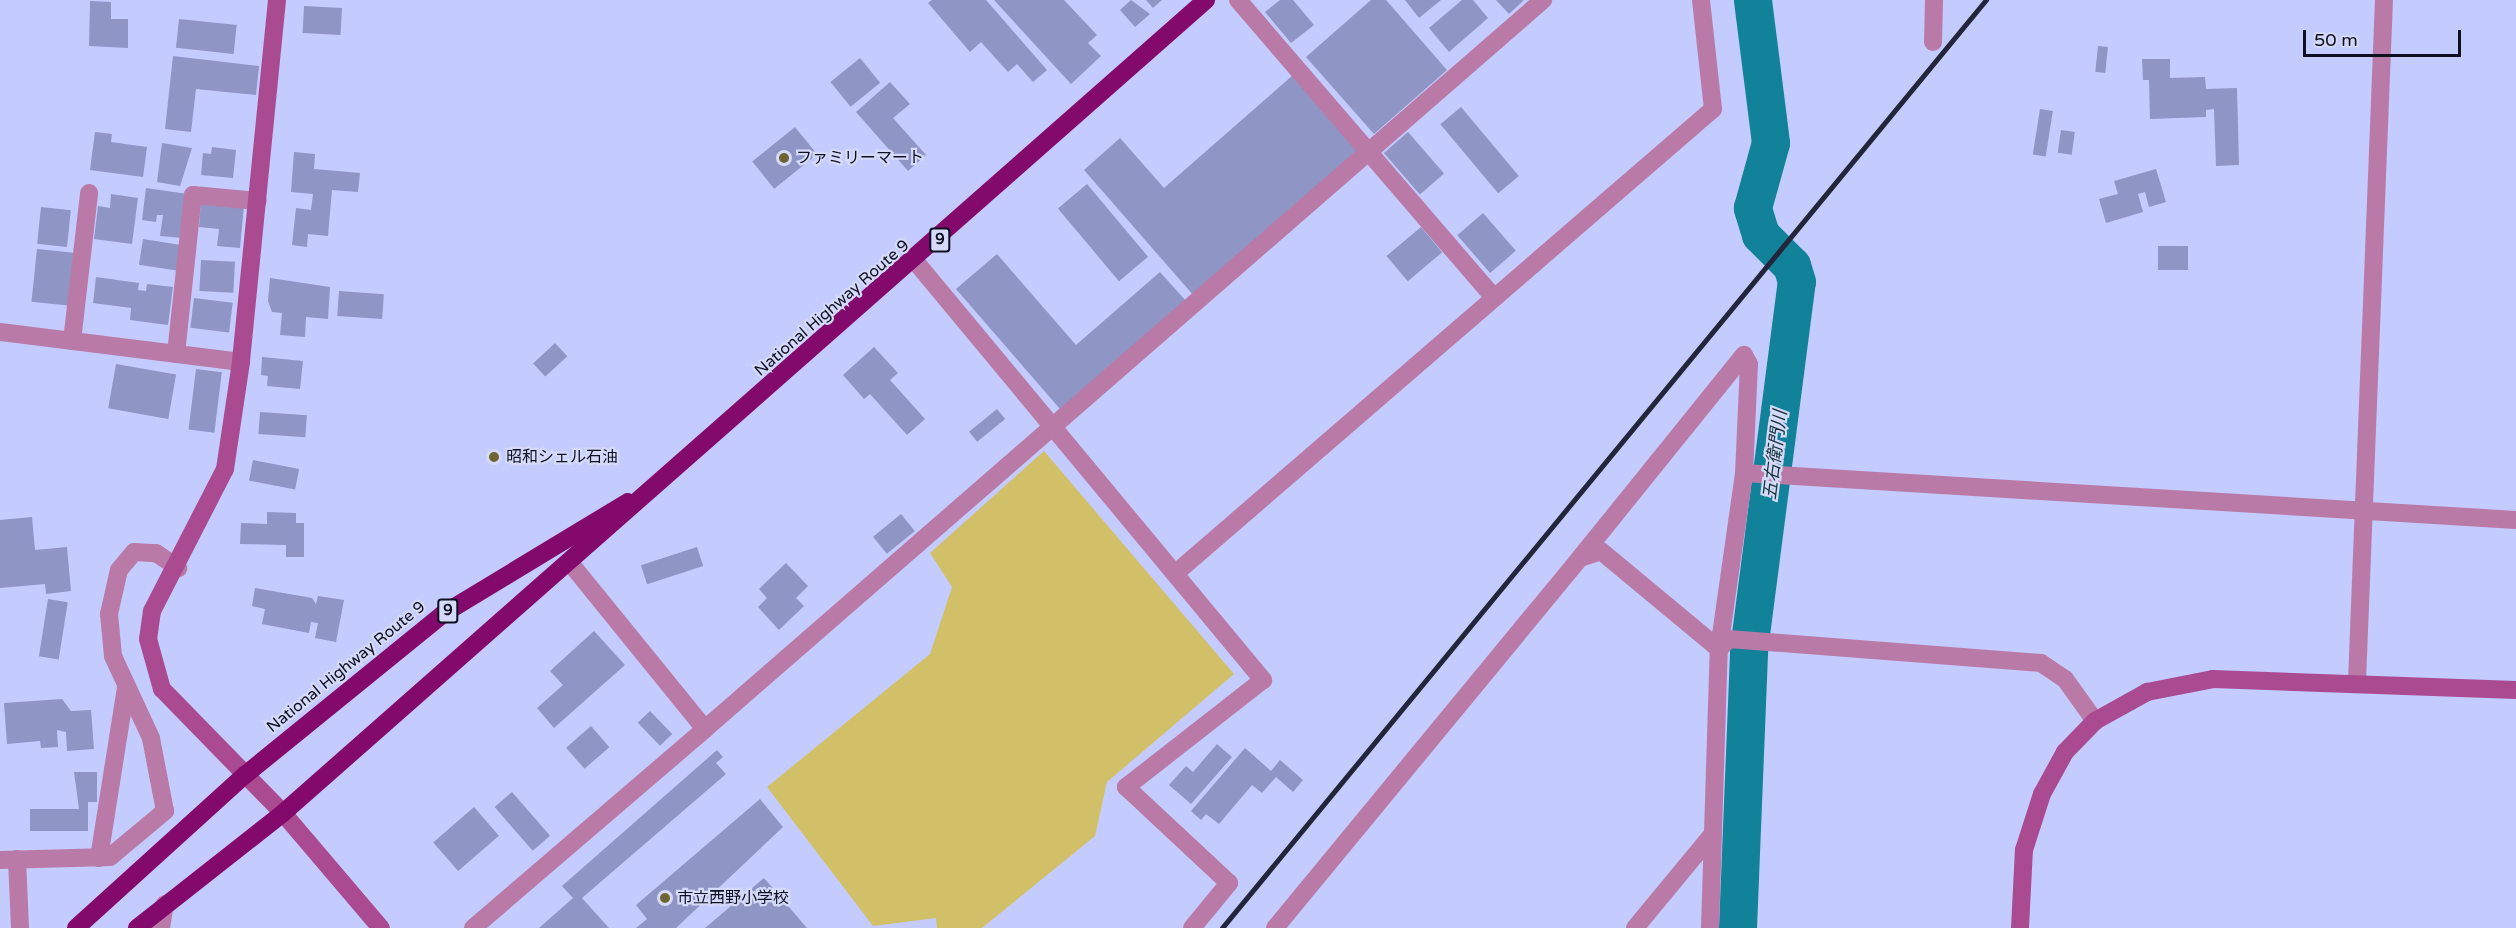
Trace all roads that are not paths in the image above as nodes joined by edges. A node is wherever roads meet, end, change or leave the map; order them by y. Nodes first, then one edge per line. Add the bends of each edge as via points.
1 (277, 0) edge
2 (1206, 0) edge
3 (1238, 0) edge
4 (1543, 0) edge
5 (1701, 0) edge
6 (1934, 0) edge
7 (2384, 0) edge
8 (1933, 42) dead end
9 (1366, 154) junction
10 (89, 193) dead end
11 (258, 201) junction
12 (915, 261) junction
13 (1494, 298) junction
14 (0, 332) edge
15 (72, 341) junction
16 (176, 354) junction
17 (242, 362) junction
18 (1057, 427) junction
19 (1744, 473) junction
20 (670, 476) junction
21 (2364, 512) junction
22 (2516, 520) edge
23 (1580, 558) junction
24 (570, 563) junction
25 (178, 568) junction
26 (1177, 572) junction
27 (1719, 649) junction
28 (2357, 681) junction
29 (126, 687) junction
30 (2516, 690) edge
31 (2095, 721) junction
32 (705, 729) junction
33 (246, 775) junction
34 (283, 813) junction
35 (1711, 836) junction
36 (99, 858) junction
37 (8, 860) edge
38 (165, 904) junction
39 (20, 928) edge
40 (76, 928) edge
41 (137, 928) edge
42 (161, 928) edge
43 (381, 928) edge
44 (473, 928) edge
45 (1192, 928) edge
46 (1275, 928) edge
47 (1635, 928) edge
48 (1710, 928) edge
49 (2020, 928) edge

1 - 11 street
2 - 12 highway, National Highway Route 9 / 9
3 - 9 street
4 - 9 street
5 - 13 street via 1713,109
6 - 8 street
7 - 21 street
9 - 13 street
9 - 18 street
10 - 15 street
11 - 16 street via 193,195
11 - 17 street
12 - 18 street
12 - 20 highway, National Highway Route 9 / 9
13 - 26 street
14 - 15 street
15 - 16 street
16 - 17 street
17 - 25 street via 225,469
18 - 26 street
18 - 32 street
19 - 21 street
19 - 23 street via 1749,364 1744,355
19 - 27 street
20 - 24 highway, National Highway Route 9 / 9
20 - 33 highway, National Highway Route 9 / 9 via 442,614
21 - 22 street
21 - 28 street
23 - 27 street via 1601,551
23 - 46 street
24 - 32 street
24 - 34 highway, National Highway Route 9 / 9
25 - 29 street via 156,553 134,552 119,570 109,614 113,656
25 - 33 street via 152,611 148,639 152,668 162,688
26 - 45 street via 1263,680 1126,787 1229,883
27 - 31 street via 1729,639 2041,663 2065,679
27 - 35 street
28 - 30 street
28 - 31 street via 2213,679 2147,692
29 - 36 street
29 - 36 street via 151,738 165,811 110,857
31 - 49 street via 2066,752 2042,794 2024,850
32 - 44 street
33 - 34 street
33 - 40 highway, National Highway Route 9 / 9
34 - 38 highway, National Highway Route 9 / 9
34 - 43 street
35 - 47 street
35 - 48 street
36 - 37 street
37 - 39 street
38 - 41 highway, National Highway Route 9 / 9
38 - 42 street

